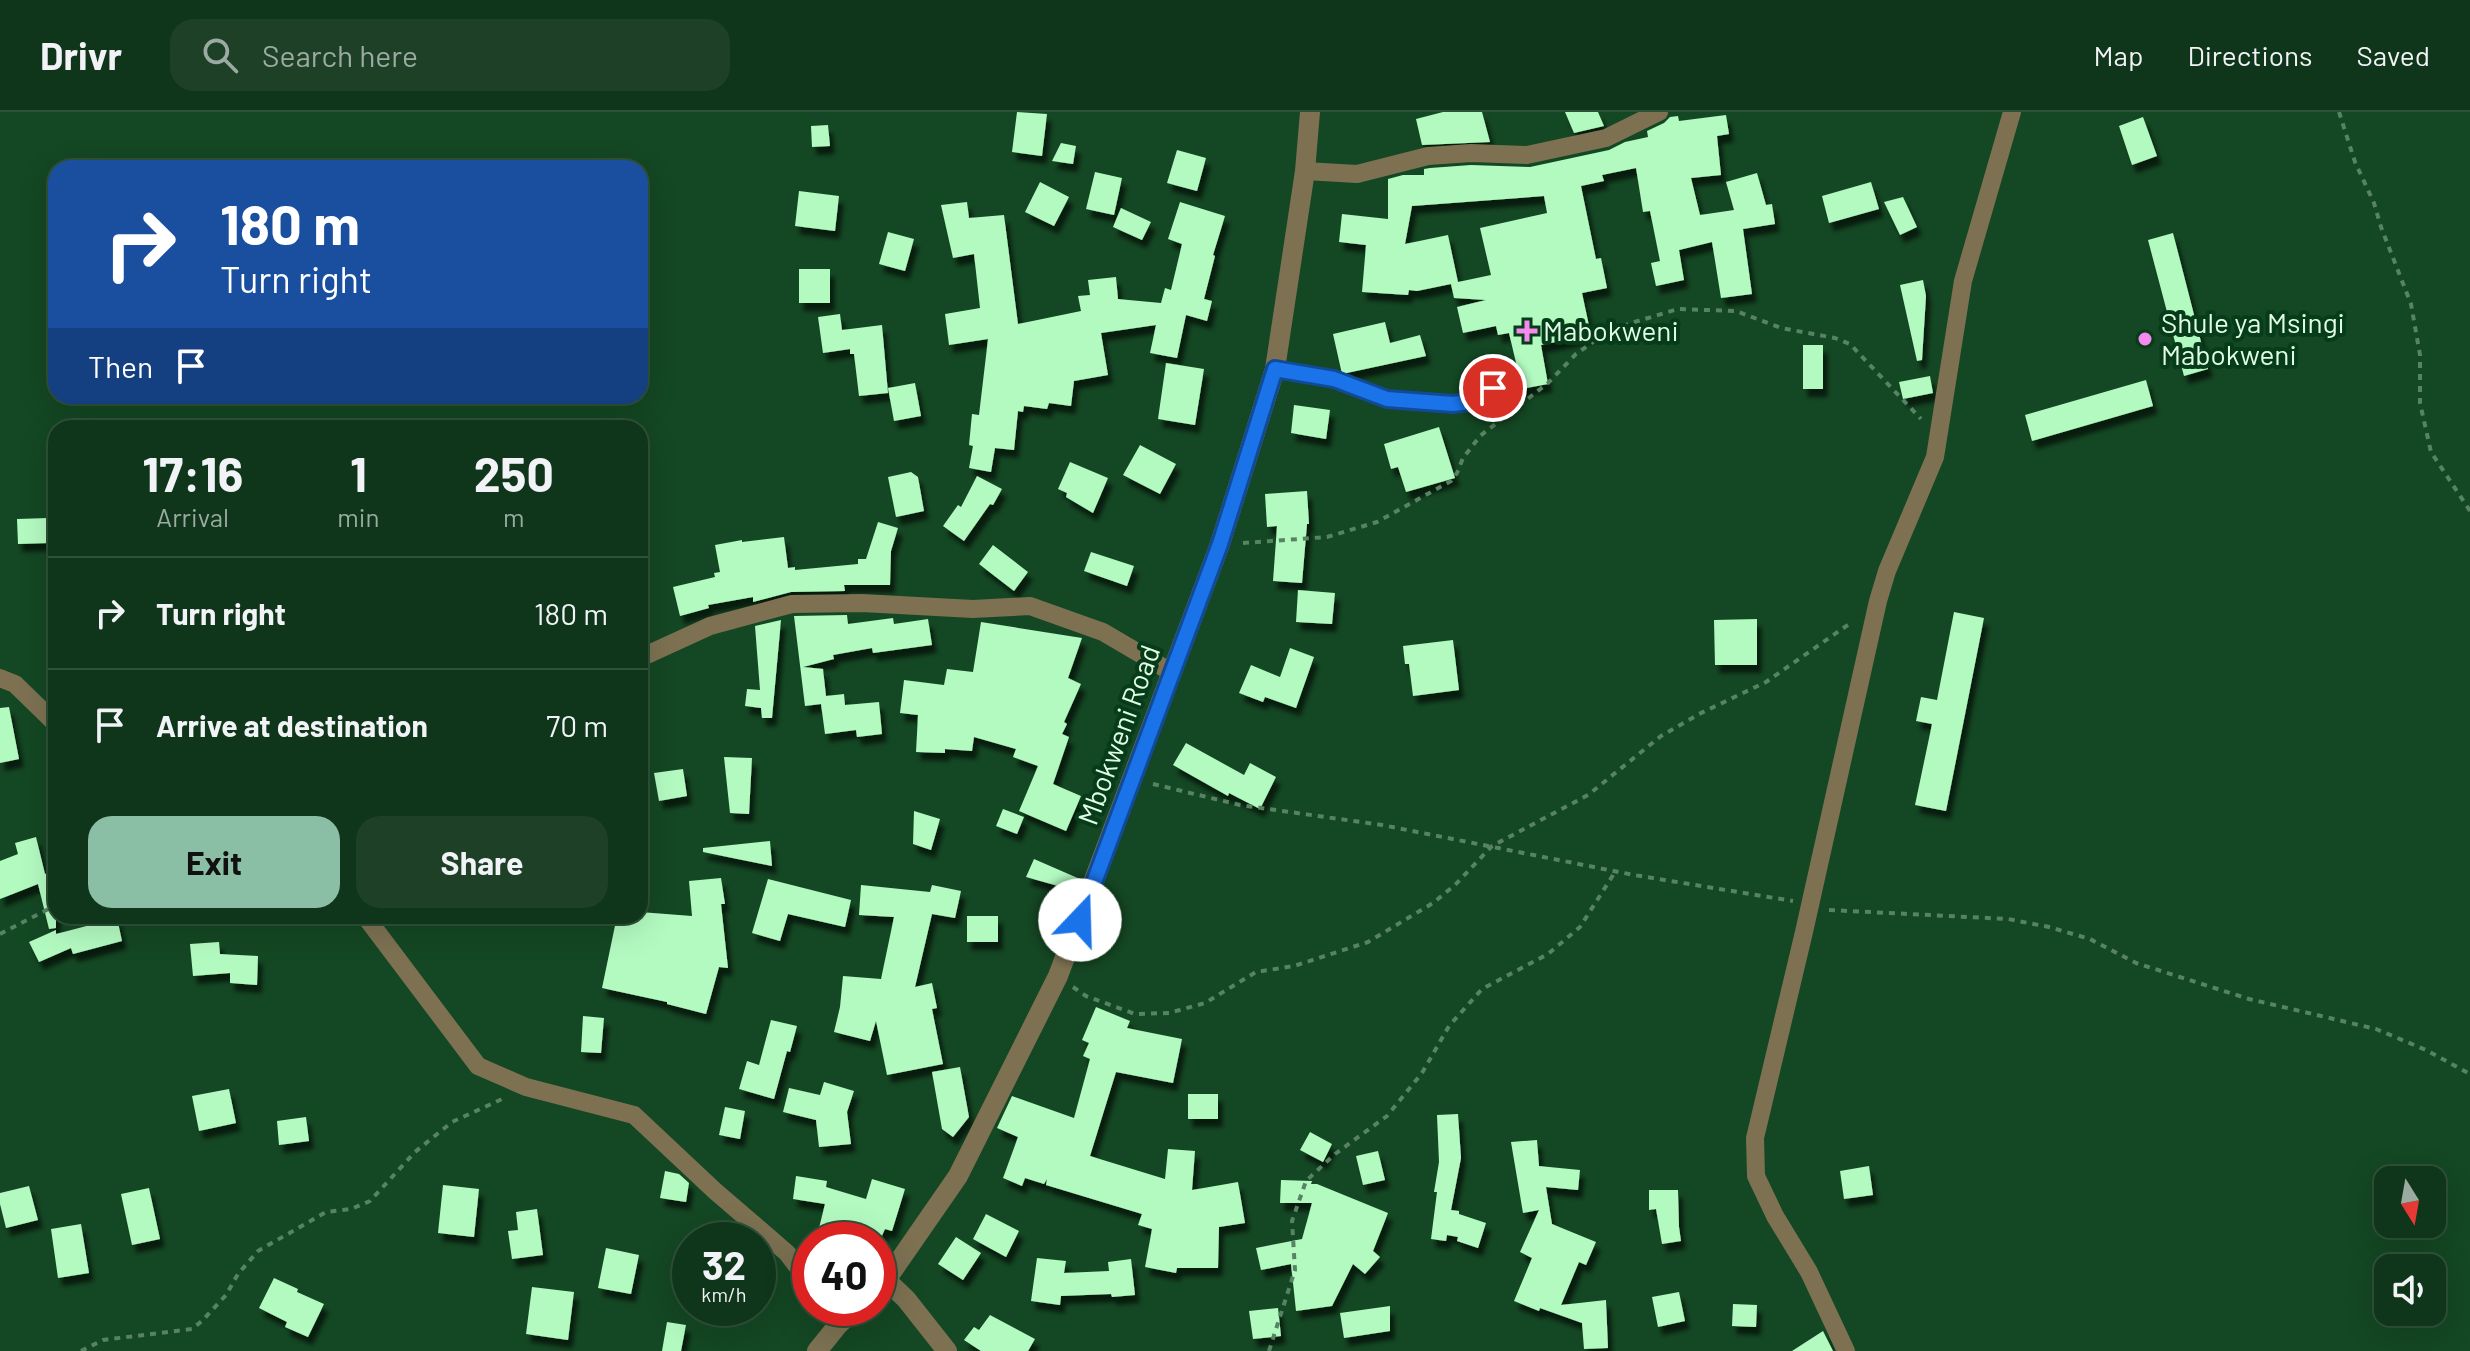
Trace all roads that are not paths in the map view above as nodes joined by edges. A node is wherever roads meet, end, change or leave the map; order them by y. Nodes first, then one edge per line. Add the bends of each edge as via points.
1 (1310, 112) edge
2 (1659, 112) edge
3 (2012, 112) edge
4 (1305, 171) junction
5 (1503, 364) dead end
6 (1275, 369) junction
7 (648, 654) edge
8 (1171, 672) junction
9 (0, 678) edge
10 (48, 716) edge
11 (371, 924) edge
12 (792, 1260) edge
13 (896, 1264) edge
14 (896, 1293) edge
15 (828, 1326) edge
16 (817, 1351) edge
17 (947, 1351) edge
18 (1846, 1351) edge

1 - 4 street, Mbokweni Road
2 - 4 street via 1606,138 1527,155 1428,156 1357,174
3 - 18 street via 1963,281 1935,457 1878,601 1755,1138 1756,1176
4 - 6 street, Mbokweni Road
5 - 6 lane via 1493,388 1476,401 1453,404 1387,399 1334,379
6 - 8 street, Mbokweni Road via 1220,544
7 - 8 street via 710,626 792,604 1030,606 1103,632
8 - 13 street, Mbokweni Road via 1058,976 958,1176
9 - 10 street via 15,684
11 - 12 street via 478,1066 526,1087 634,1115
14 - 17 street
15 - 16 street

